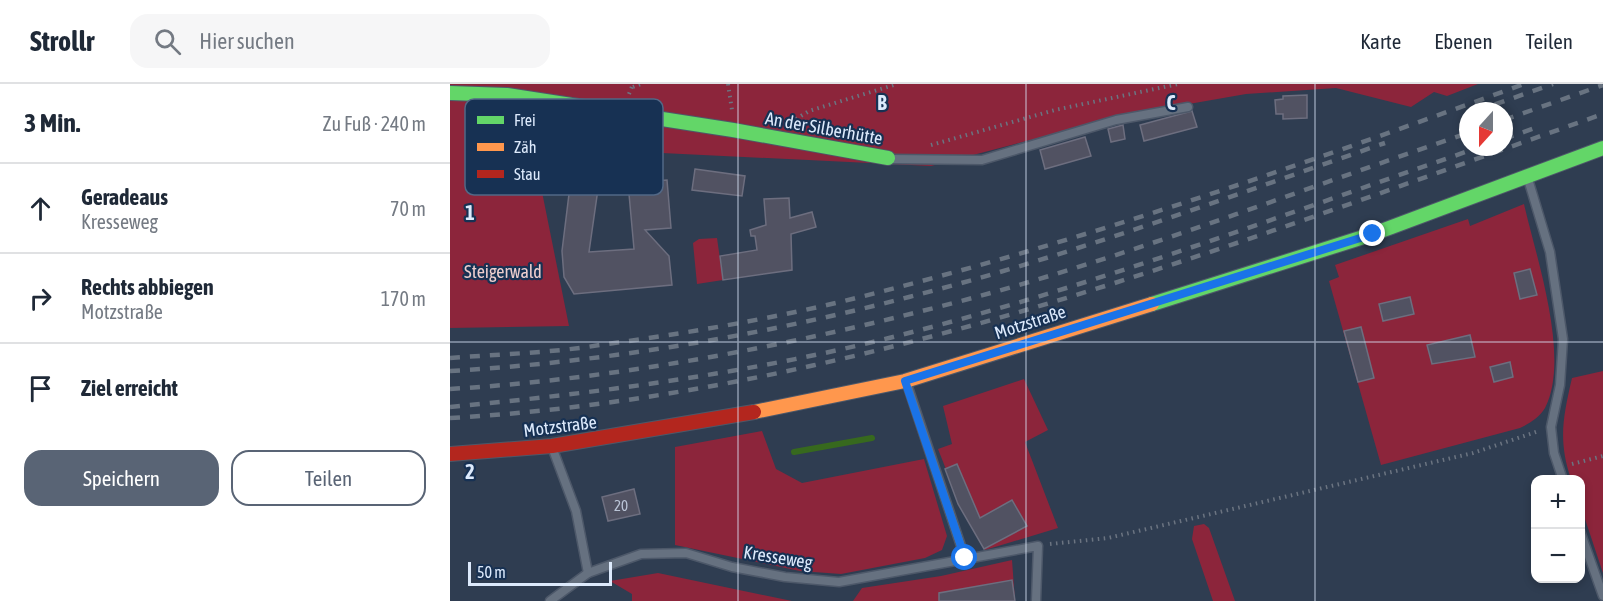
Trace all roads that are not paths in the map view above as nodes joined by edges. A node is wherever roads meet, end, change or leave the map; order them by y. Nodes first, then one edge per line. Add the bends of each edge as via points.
1 (450, 93) edge
2 (532, 99) edge
3 (1188, 107) dead end
4 (663, 120) edge
5 (1603, 148) edge
6 (888, 158) joint
7 (1527, 176) junction
8 (905, 381) junction
9 (552, 446) junction
10 (450, 454) edge
11 (1561, 475) edge
12 (1585, 543) edge
13 (965, 558) junction
14 (588, 573) junction
15 (1603, 596) edge
16 (550, 601) edge
17 (1036, 601) edge

1 - 2 street, An der Silberhütte
3 - 6 lane, An der Silberhütte via 1116,120 982,160
4 - 6 street, An der Silberhütte
5 - 7 street, Motzstraße
7 - 8 street, Motzstraße via 1373,234
7 - 11 lane via 1550,252 1563,339 1560,384 1551,427
8 - 9 street, Motzstraße via 718,420
8 - 13 lane
9 - 10 street, Motzstraße
9 - 14 lane via 576,511
12 - 15 lane
13 - 14 lane, Kresseweg via 839,582 732,567 686,553 641,554
13 - 17 lane, Kresseweg via 1038,546
14 - 16 lane, Kresseweg

